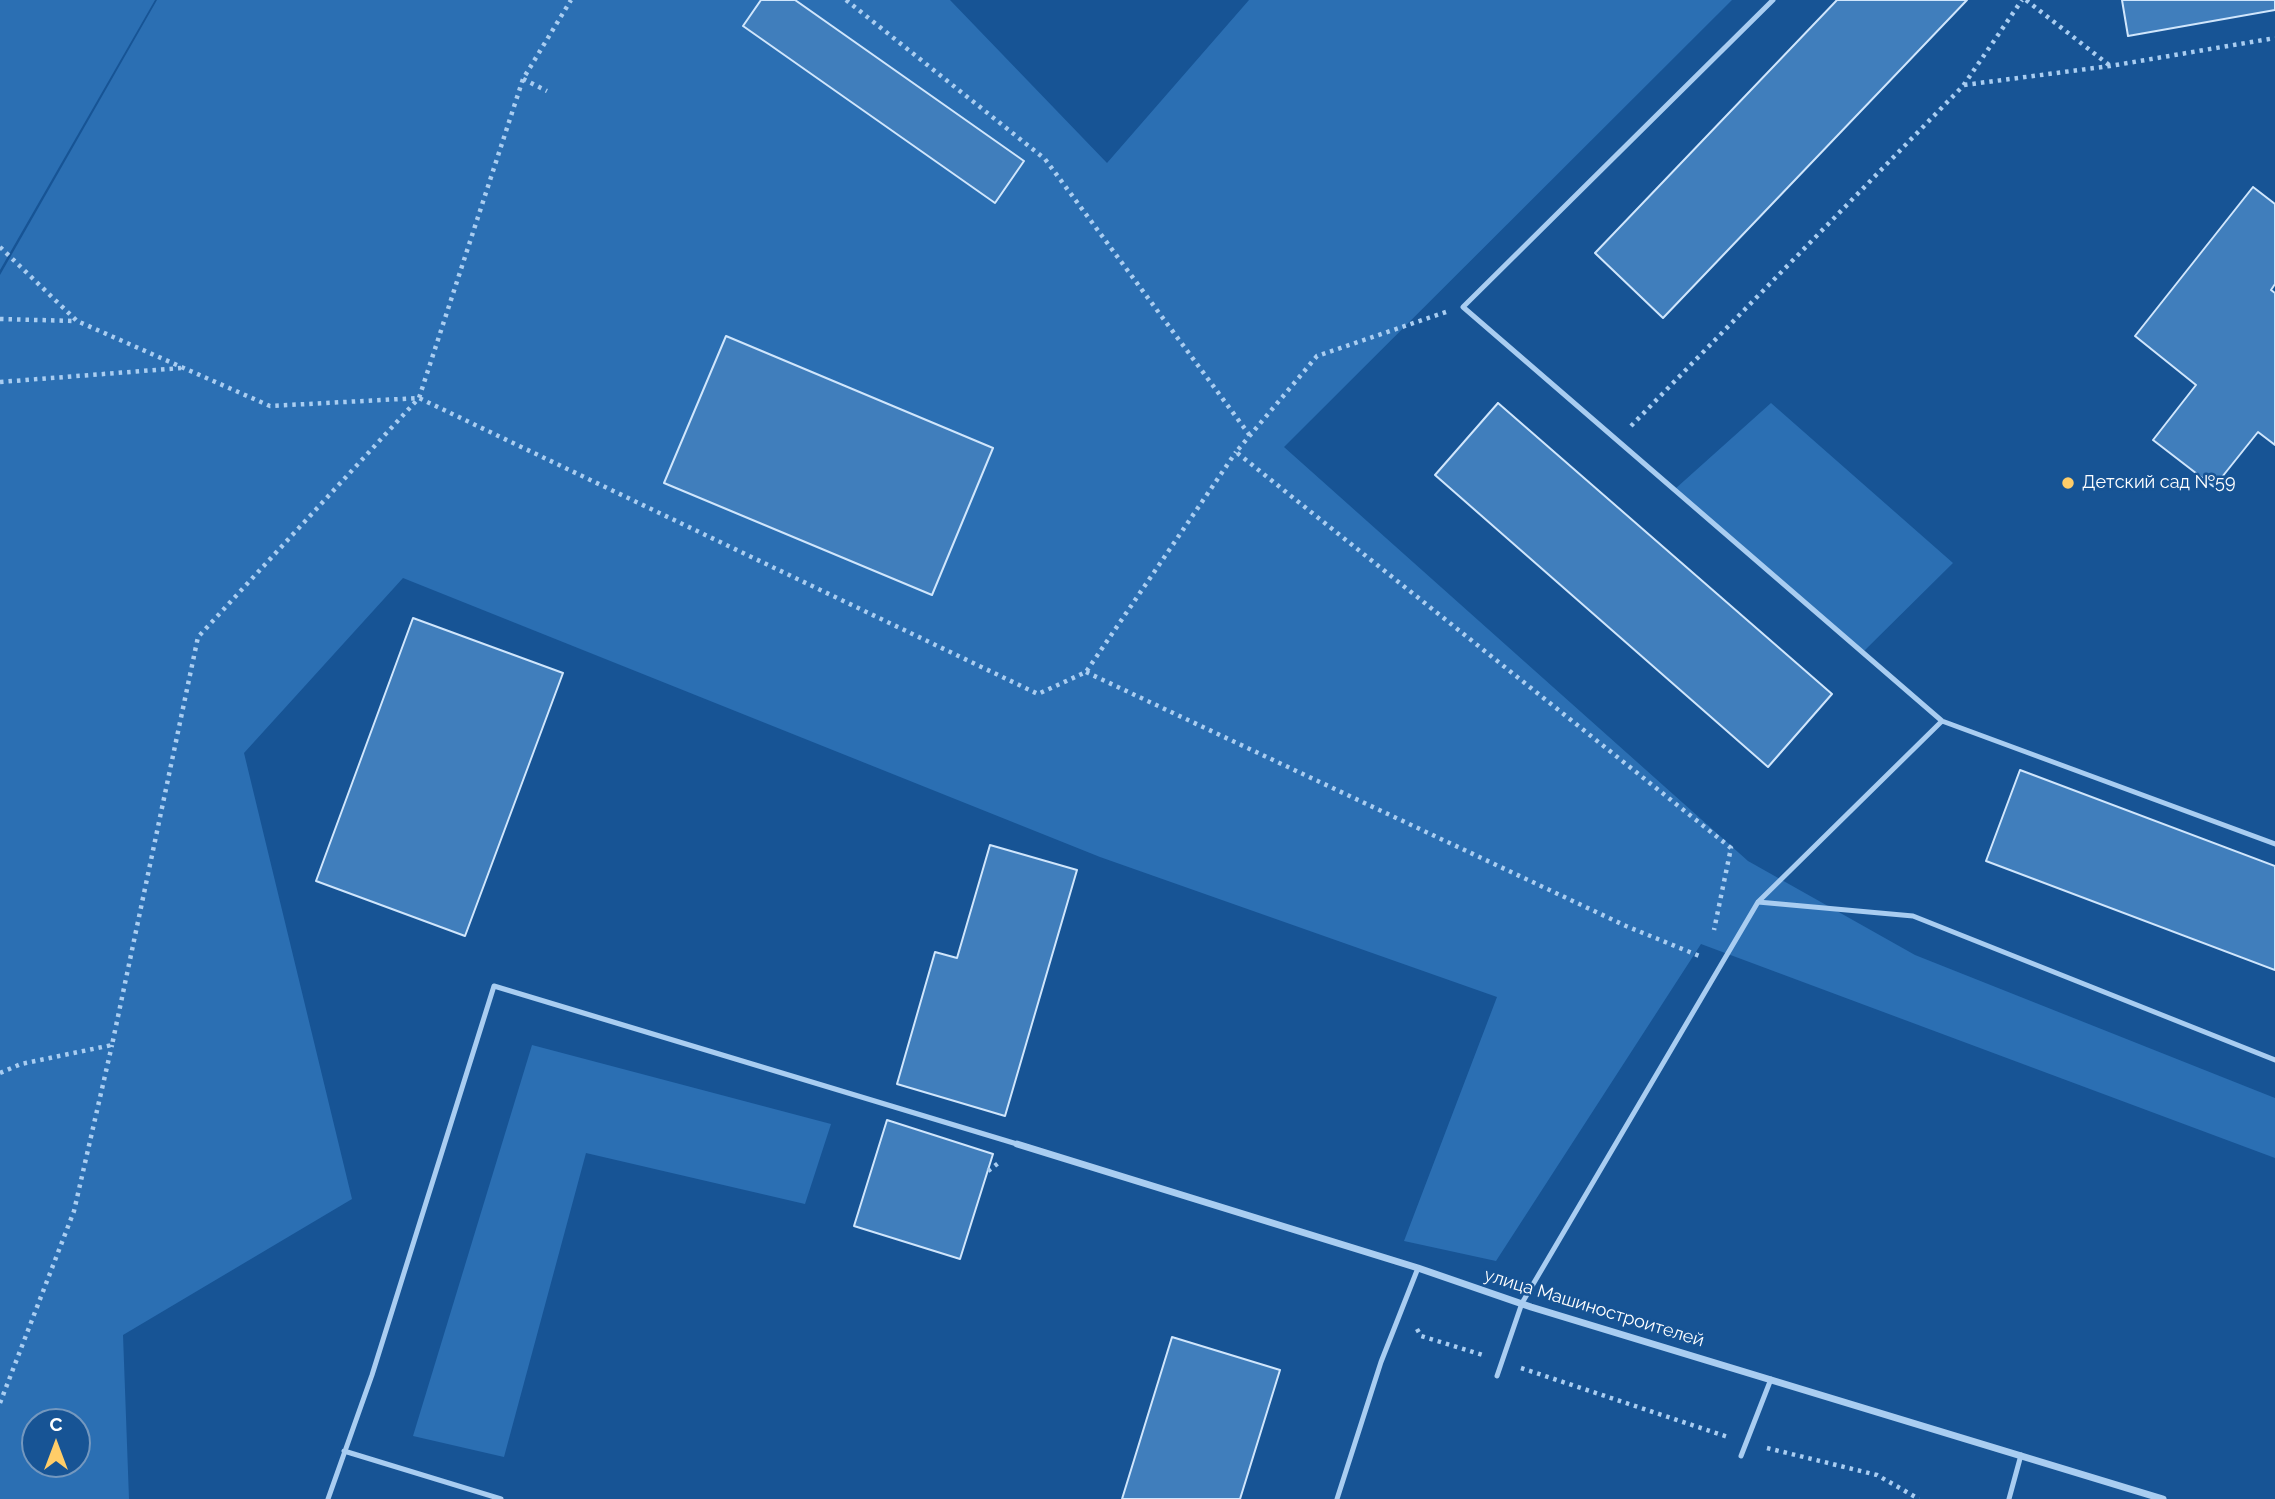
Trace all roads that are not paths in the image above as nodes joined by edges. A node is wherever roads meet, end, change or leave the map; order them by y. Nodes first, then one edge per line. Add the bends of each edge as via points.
1 (1773, 0) edge
2 (1942, 721) junction
3 (2275, 844) edge
4 (1758, 902) junction
5 (2275, 1060) edge
6 (1017, 1144) joint
7 (1418, 1268) junction
8 (1522, 1303) junction
9 (1497, 1376) dead end
10 (1771, 1379) junction
11 (344, 1451) junction
12 (2021, 1455) junction
13 (1741, 1456) dead end
14 (328, 1499) edge
15 (500, 1499) edge
16 (1337, 1499) edge
17 (2009, 1499) edge
18 (2164, 1499) edge

1 - 2 lane via 1463,307
2 - 3 lane
2 - 4 lane
4 - 5 lane via 1913,916
4 - 8 lane
6 - 7 street, улица Машиностроителей
6 - 11 lane via 494,986
7 - 8 street, улица Машиностроителей
7 - 16 lane via 1381,1362
8 - 9 lane
8 - 10 street, улица Машиностроителей
10 - 12 street, улица Машиностроителей
10 - 13 lane
11 - 14 lane
11 - 15 lane
12 - 17 lane
12 - 18 street, улица Машиностроителей

